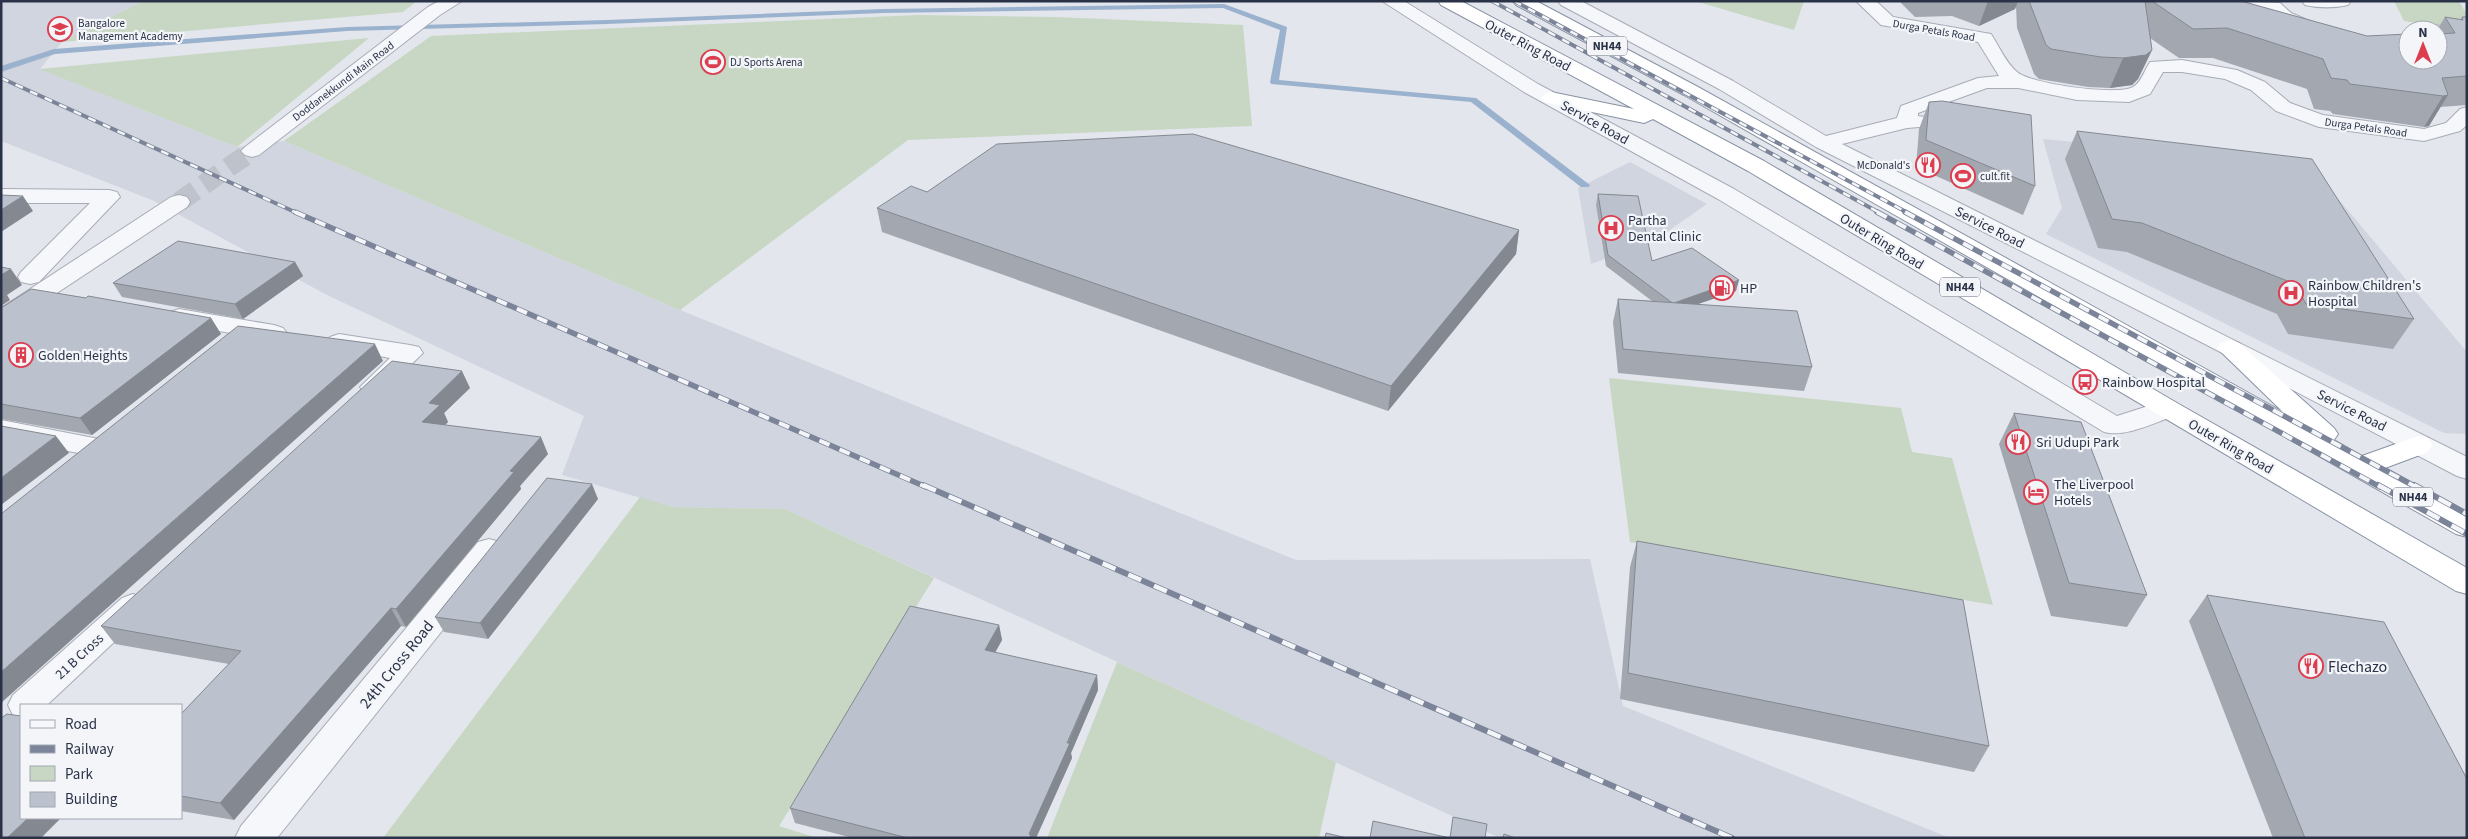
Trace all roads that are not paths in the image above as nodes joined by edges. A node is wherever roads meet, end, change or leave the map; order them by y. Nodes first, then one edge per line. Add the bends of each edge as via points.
1 (454, 1) edge
2 (1391, 1) edge
3 (1447, 1) edge
4 (1522, 1) edge
5 (1567, 1) edge
6 (1865, 1) edge
7 (2239, 1) edge
8 (2311, 1) edge
9 (2342, 1) edge
10 (438, 6) edge
11 (2327, 32) edge
12 (2012, 83) junction
13 (1551, 98) junction
14 (2467, 113) edge
15 (1673, 123) junction
16 (1823, 144) junction
17 (252, 151) tunnel mouth
18 (1, 196) edge
19 (179, 202) tunnel mouth
20 (36, 281) junction
21 (80, 300) edge
22 (158, 313) edge
23 (1, 319) edge
24 (246, 329) junction
25 (222, 348) edge
26 (2230, 348) junction
27 (353, 405) edge
28 (2167, 409) junction
29 (1, 429) edge
30 (2418, 444) junction
31 (2360, 467) junction
32 (2467, 469) edge
33 (69, 471) edge
34 (2467, 527) edge
35 (506, 529) edge
36 (2467, 583) edge
37 (152, 588) edge
38 (26, 704) edge
39 (20, 710) edge
40 (1, 727) edge
41 (254, 838) edge

1 - 10 street, Doddanekkundi Main Road
2 - 13 street, Service Road
3 - 15 highway, Outer Ring Road / NH44
4 - 31 highway, NH44 via 1691,91
5 - 16 street, Service Road via 1726,85
6 - 12 street, Durga Petals Road via 1887,21 1984,38
7 - 11 street via 2274,6 2286,17
8 - 9 street
10 - 17 street, Doddanekkundi Main Road
12 - 14 street, Durga Petals Road via 2077,94 2129,96 2143,90 2157,66 2182,66 2230,74 2258,86 2283,106 2319,121 2424,135 2453,127
12 - 16 street via 2008,93 1930,121 1907,122
13 - 15 highway
13 - 28 street, Service Road via 1726,194 2114,426
15 - 28 highway, Outer Ring Road / NH44 via 1756,166
16 - 26 street, Service Road
18 - 20 street via 109,197
19 - 20 street
20 - 21 street
20 - 23 street
22 - 24 street
24 - 25 street
24 - 27 street via 410,353
26 - 30 street, Service Road
26 - 31 highway
28 - 36 highway, Outer Ring Road / NH44
29 - 33 street via 107,441
30 - 31 highway
30 - 32 street, Service Road
31 - 34 highway, NH44
35 - 41 street, 24th Cross Road
37 - 38 street, 21 B Cross
39 - 40 street

